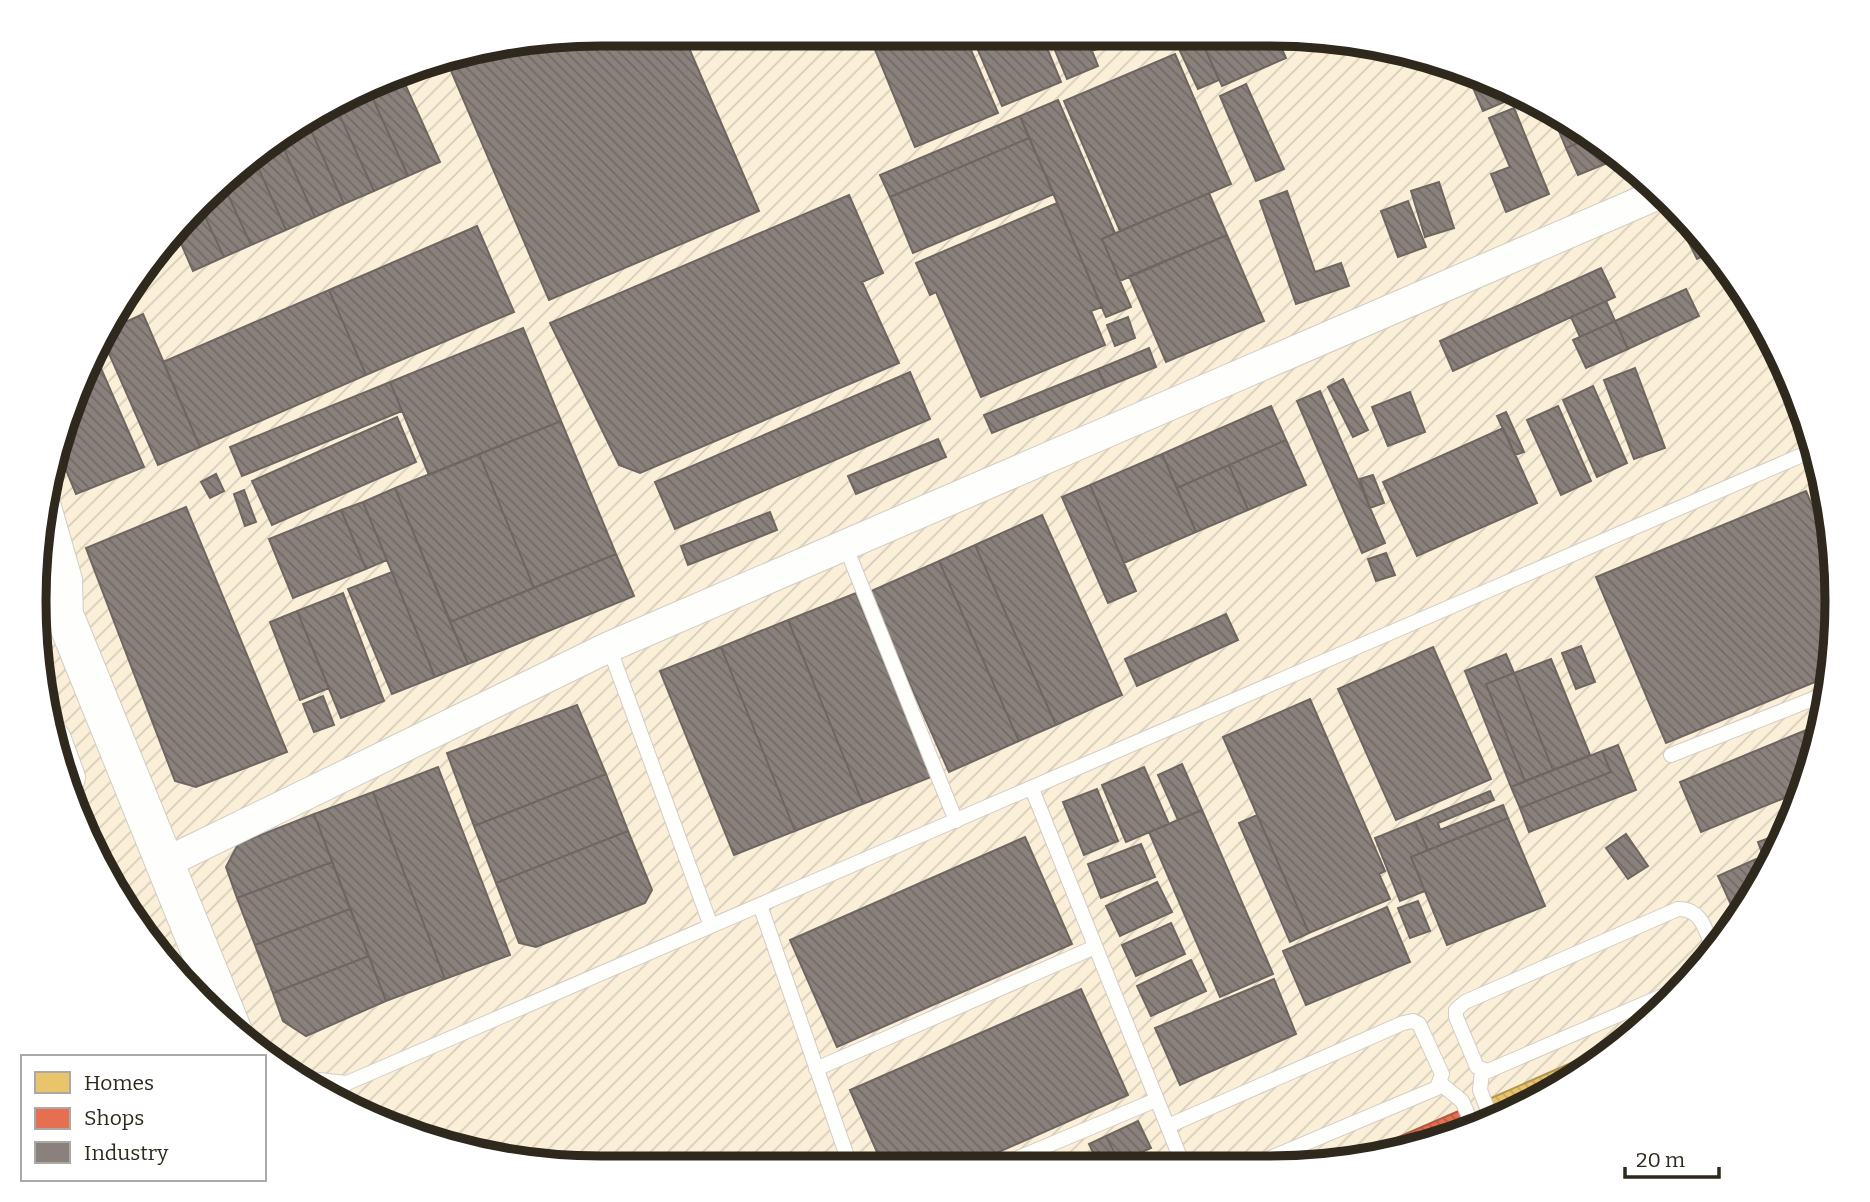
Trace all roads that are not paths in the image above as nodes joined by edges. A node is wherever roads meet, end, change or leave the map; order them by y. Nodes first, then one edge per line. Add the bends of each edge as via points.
1 (1650, 197) edge
2 (1805, 454) edge
3 (51, 524) edge
4 (845, 545) junction
5 (47, 582) edge
6 (68, 624) junction
7 (609, 648) junction
8 (1816, 698) edge
9 (1671, 755) dead end
10 (1031, 789) junction
11 (956, 821) junction
12 (165, 863) junction
13 (760, 905) junction
14 (711, 926) junction
15 (1709, 940) edge
16 (1095, 947) junction
17 (1658, 998) edge
18 (223, 1008) edge
19 (816, 1069) junction
20 (1482, 1071) junction
21 (320, 1080) edge
22 (347, 1083) junction
23 (1441, 1084) junction
24 (339, 1091) edge
25 (1157, 1100) junction
26 (1488, 1111) edge
27 (1470, 1119) edge
28 (1168, 1126) junction
29 (846, 1156) edge
30 (1023, 1156) edge
31 (1179, 1156) edge
32 (1275, 1156) edge

1 - 4 street
2 - 10 lane
3 - 6 street via 67,580
4 - 7 street
4 - 11 lane
5 - 6 highway
6 - 12 highway
7 - 12 street
7 - 14 lane
8 - 9 lane
10 - 11 lane
10 - 16 lane
11 - 13 lane
12 - 18 highway
13 - 14 lane
13 - 19 lane
14 - 22 lane
15 - 20 lane via 1698,915 1678,909 1465,1002 1456,1010 1456,1017
16 - 19 lane
16 - 25 lane
17 - 20 lane
19 - 29 lane
20 - 26 lane via 1480,1090
21 - 22 lane
22 - 24 lane
23 - 27 lane via 1462,1101
23 - 28 lane via 1442,1074 1423,1030 1408,1021
23 - 32 lane
25 - 28 lane
25 - 30 lane
28 - 31 lane

